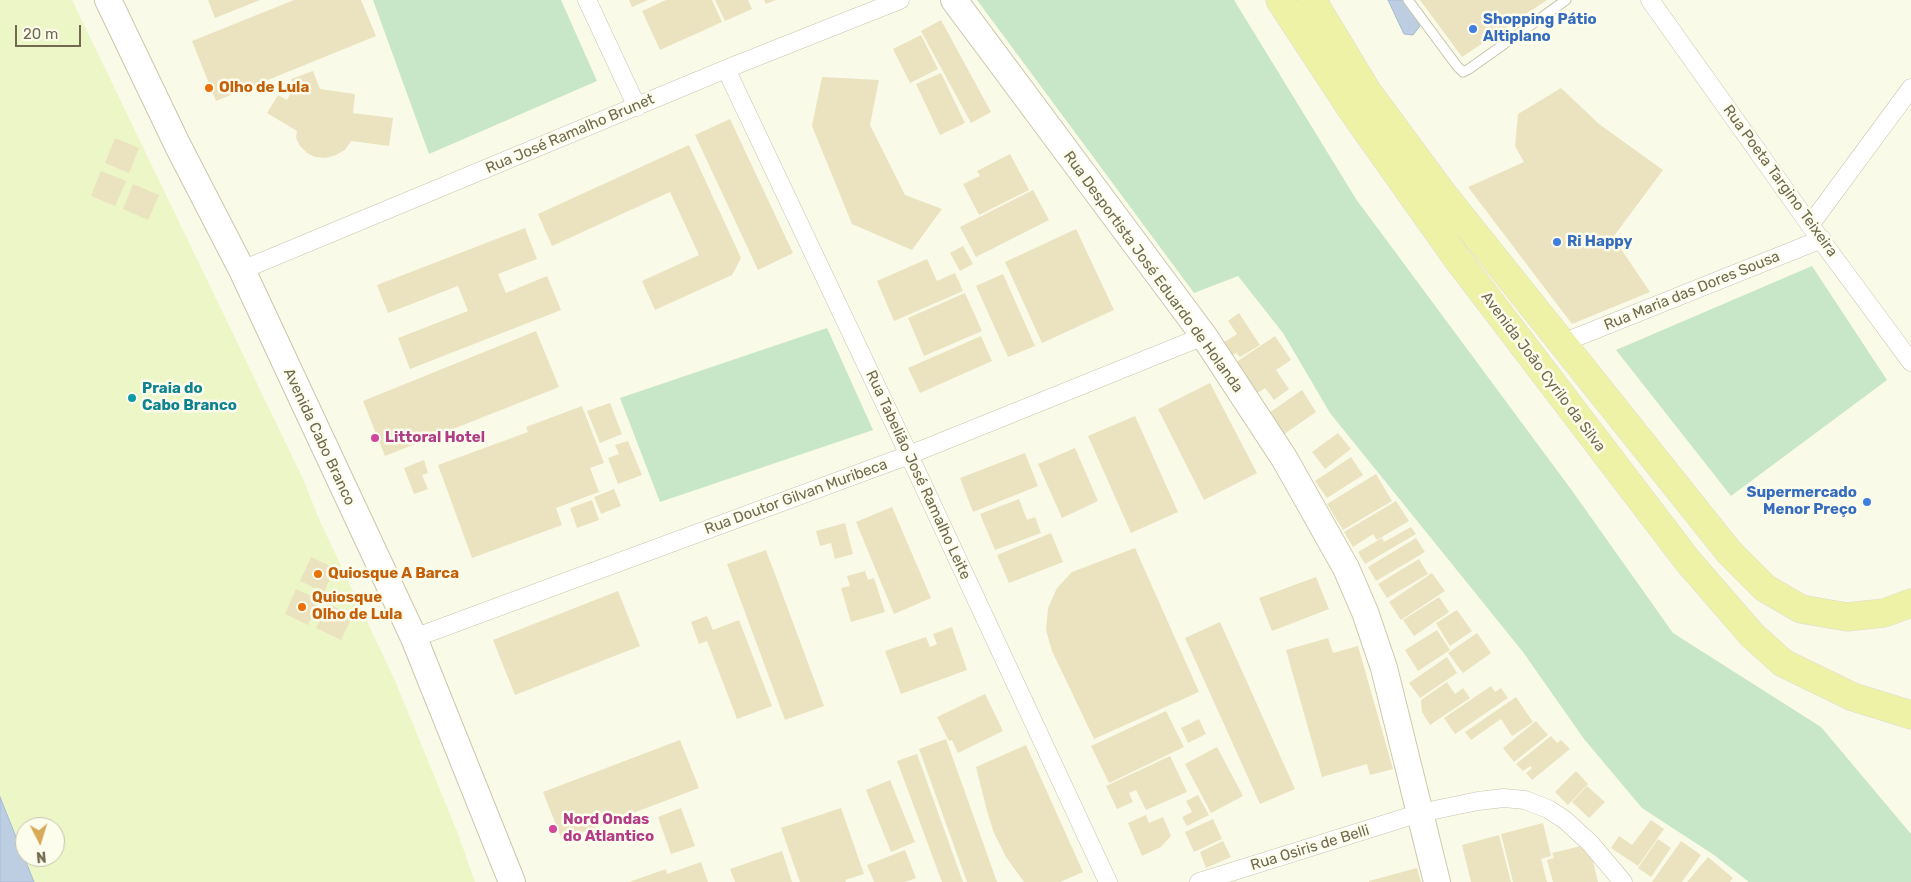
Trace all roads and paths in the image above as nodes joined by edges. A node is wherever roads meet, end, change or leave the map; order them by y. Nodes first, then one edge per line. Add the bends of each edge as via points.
1 (108, 0) edge
2 (587, 0) edge
3 (900, 0) edge
4 (954, 0) edge
5 (1280, 0) edge
6 (1312, 0) edge
7 (1408, 0) edge
8 (1566, 0) edge
9 (1650, 0) edge
10 (726, 69) junction
11 (1911, 88) edge
12 (638, 107) junction
13 (1810, 225) junction
14 (1822, 239) junction
15 (242, 270) junction
16 (1204, 336) junction
17 (1562, 343) junction
18 (1911, 362) edge
19 (909, 455) junction
20 (1911, 603) edge
21 (414, 638) junction
22 (1911, 715) edge
23 (1420, 813) junction
24 (512, 882) edge
25 (1108, 882) edge
26 (1199, 882) edge
27 (1437, 882) edge
28 (1623, 882) edge

1 - 15 main road, Avenida Cabo Branco
2 - 12 street
3 - 10 street, Rua José Ramalho Brunet
4 - 16 main road, Rua Desportista José Eduardo de Holanda
5 - 22 main road, Avenida João Cyrilo da Silva via 1352,110 1456,257 1687,560 1752,636 1783,663 1853,697
6 - 17 main road, Avenida João Cyrilo da Silva via 1367,91 1443,194
7 - 8 lane via 1463,72
9 - 13 street, Rua Poeta Targino Teixeira
10 - 12 street, Rua José Ramalho Brunet
10 - 19 street, Rua Tabelião José Ramalho Leite
11 - 13 street
12 - 15 street, Rua José Ramalho Brunet
13 - 14 street, Rua Poeta Targino Teixeira
14 - 17 street, Rua Maria das Dores Sousa
14 - 18 street, Rua Poeta Targino Teixeira
15 - 21 main road, Avenida Cabo Branco
16 - 19 street, Rua Doutor Gilvan Muribeca
16 - 23 main road, Rua Desportista José Eduardo de Holanda via 1284,458 1346,568 1384,668
17 - 20 main road, Avenida João Cyrilo da Silva via 1729,552 1765,588 1801,608 1847,617 1884,614
19 - 21 street, Rua Doutor Gilvan Muribeca
19 - 25 street, Rua Tabelião José Ramalho Leite
21 - 24 main road, Avenida Cabo Branco
23 - 26 street, Rua Osiris de Belli
23 - 27 main road, Rua Desportista José Eduardo de Holanda
23 - 28 street via 1478,801 1525,800 1548,808 1565,820

